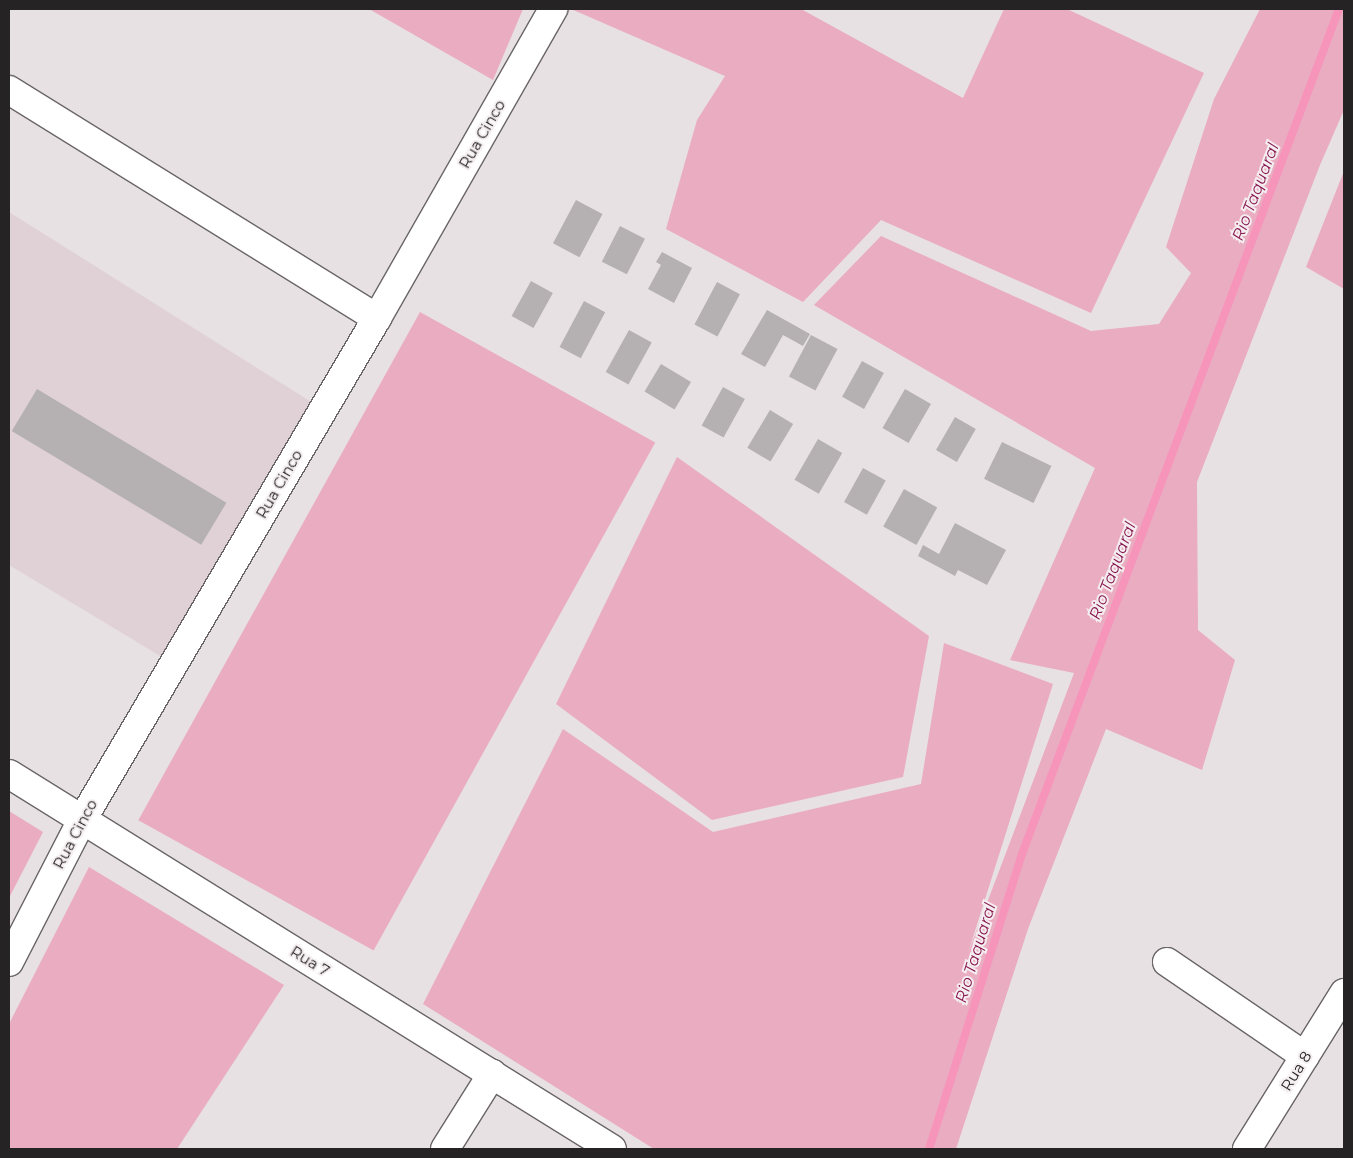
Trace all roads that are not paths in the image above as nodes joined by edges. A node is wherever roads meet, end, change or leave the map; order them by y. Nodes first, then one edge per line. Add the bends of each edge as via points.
1 (553, 9) edge
2 (9, 90) edge
3 (377, 318) junction
4 (9, 774) edge
5 (82, 820) junction
6 (9, 962) edge
7 (1167, 962) dead end
8 (1344, 993) edge
9 (1305, 1056) junction
10 (492, 1074) junction
11 (446, 1149) edge
12 (612, 1149) edge
13 (1247, 1149) edge

1 - 3 street, Rua Cinco
2 - 3 street
3 - 5 street, Rua Cinco
4 - 5 street, Rua 7
5 - 6 street, Rua Cinco
5 - 10 street, Rua 7
7 - 9 street
8 - 9 street, Rua 8
9 - 13 street, Rua 8
10 - 11 street
10 - 12 street, Rua 7

